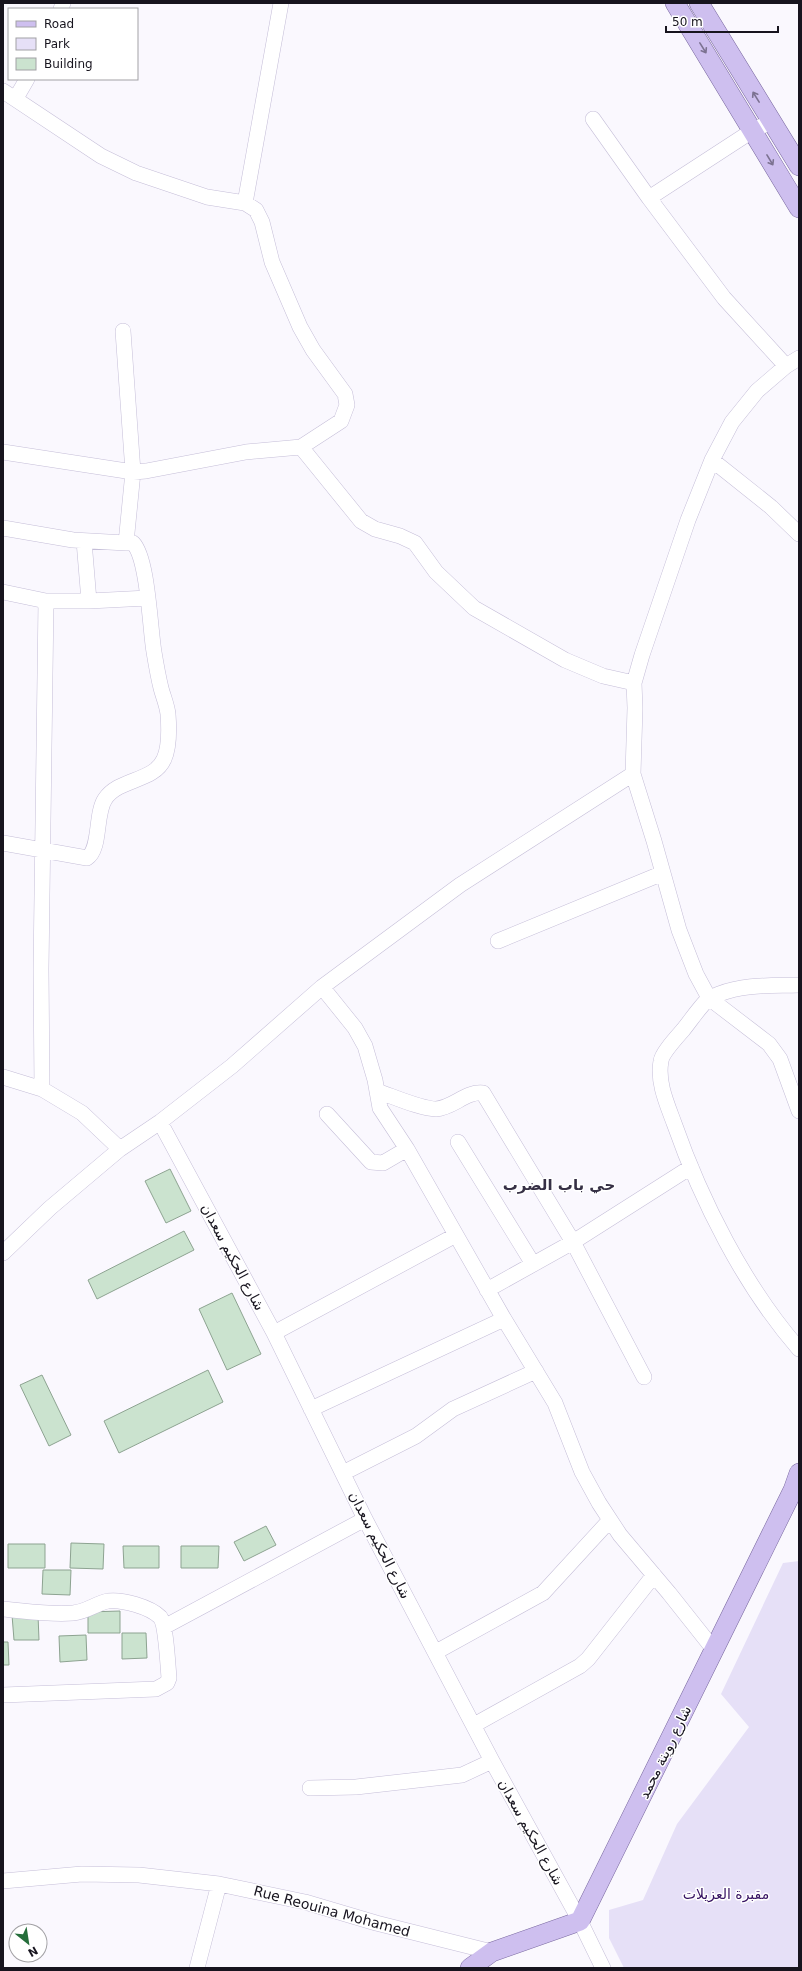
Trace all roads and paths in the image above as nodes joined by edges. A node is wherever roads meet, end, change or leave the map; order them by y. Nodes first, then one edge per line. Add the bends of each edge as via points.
1 (281, 3) edge
2 (675, 3) edge
3 (699, 3) edge
4 (26, 80) edge
5 (9, 94) edge
6 (593, 119) dead end
7 (772, 122) junction
8 (752, 131) junction
9 (799, 166) edge
10 (649, 198) junction
11 (245, 203) junction
12 (799, 208) edge
13 (123, 331) dead end
14 (799, 358) edge
15 (786, 366) junction
16 (301, 447) junction
17 (3, 452) edge
18 (712, 460) junction
19 (132, 472) junction
20 (3, 528) edge
21 (799, 534) edge
22 (84, 541) junction
23 (126, 543) junction
24 (3, 592) edge
25 (148, 598) junction
26 (46, 600) junction
27 (89, 601) junction
28 (634, 683) junction
29 (633, 774) junction
30 (3, 843) edge
31 (42, 851) junction
32 (663, 873) junction
33 (498, 941) dead end
34 (799, 985) edge
35 (322, 988) junction
36 (709, 998) junction
37 (3, 1077) edge
38 (42, 1089) junction
39 (377, 1092) junction
40 (799, 1111) edge
41 (327, 1114) dead end
42 (160, 1122) junction
43 (458, 1142) dead end
44 (120, 1149) junction
45 (408, 1149) junction
46 (691, 1167) junction
47 (456, 1235) junction
48 (573, 1242) junction
49 (3, 1253) edge
50 (533, 1264) junction
51 (487, 1290) junction
52 (504, 1319) junction
53 (274, 1333) junction
54 (799, 1348) edge
55 (536, 1371) junction
56 (644, 1377) dead end
57 (310, 1409) junction
58 (343, 1473) junction
59 (799, 1473) edge
60 (365, 1519) junction
61 (610, 1520) junction
62 (654, 1575) junction
63 (3, 1609) edge
64 (164, 1627) junction
65 (714, 1651) junction
66 (436, 1652) junction
67 (3, 1695) edge
68 (474, 1725) junction
69 (492, 1761) junction
70 (310, 1788) dead end
71 (3, 1881) edge
72 (219, 1884) junction
73 (580, 1921) junction
74 (492, 1952) junction
75 (197, 1968) edge
76 (470, 1968) edge
77 (603, 1968) edge

1 - 11 street
2 -> 8 main road
7 -> 3 main road
4 - 5 street
5 - 11 street via 101,156 136,173 207,198
6 - 10 street
7 - 8 street
7 - 9 main road
8 - 10 street
8 -> 12 main road
10 - 15 street via 724,298
11 - 16 street via 256,210 262,222 272,262 300,327 313,350 345,394 347,405 341,421
13 - 19 street
14 - 15 street
15 - 18 street via 757,391 732,422
16 - 19 street via 246,452 185,465
16 - 28 street via 361,521 375,529 415,543 436,572 474,608 565,660 603,676
17 - 19 street
18 - 21 street via 771,507
18 - 28 street via 688,520
19 - 23 street
20 - 22 street
22 - 23 street
22 - 27 street
23 - 25 street via 133,543 136,546
24 - 26 street
25 - 27 street
25 - 31 street via 154,652 168,713 165,758 153,771 118,788 105,799 90,856 84,859
26 - 27 street
26 - 31 street
28 - 29 street via 636,708
29 - 32 street
29 - 35 street via 460,885
30 - 31 street
31 - 38 street
32 - 33 street
32 - 36 street via 679,930 696,974
34 - 36 street via 753,985 734,988
35 - 39 street via 355,1028 365,1046
35 - 42 street via 232,1066
36 - 40 street via 769,1044 780,1060
36 - 46 street via 661,1059 659,1073 665,1098
37 - 38 street
38 - 44 street via 82,1114
39 - 45 street via 380,1108
39 - 48 street via 436,1109 482,1093
41 - 45 street via 371,1162 383,1163
42 - 44 street
42 - 53 street, شارع الحكيم سعدان
43 - 50 street
44 - 49 street via 50,1208
45 - 47 street
46 - 48 street
46 - 54 street via 738,1263 776,1321
47 - 51 street
47 - 53 street
48 - 50 street
48 - 56 street
50 - 51 street
51 - 52 street
52 - 55 street
52 - 57 street
53 - 57 street, شارع الحكيم سعدان
55 - 58 street via 465,1403 416,1436
55 - 61 street via 554,1403 582,1472
57 - 58 street, شارع الحكيم سعدان
58 - 60 street, شارع الحكيم سعدان
59 - 65 main road, شارع روينة محمد
60 - 64 street
60 - 66 street, شارع الحكيم سعدان
61 - 62 street
61 - 66 street via 543,1593
62 - 65 street
62 - 68 street via 580,1666
63 - 64 street via 74,1613 108,1601 126,1602 136,1604 160,1618
64 - 67 street via 169,1678 167,1683 156,1690
65 - 73 main road, شارع روينة محمد
66 - 68 street, شارع الحكيم سعدان
68 - 69 street, شارع الحكيم سعدان
69 - 70 street via 462,1775
69 - 73 street, شارع الحكيم سعدان
71 - 72 street, Rue Reouina Mohamed via 82,1874 139,1875
72 - 74 street, Rue Reouina Mohamed via 305,1902
72 - 75 street
73 - 74 main road
73 - 77 street, شارع الحكيم سعدان
74 - 76 main road

